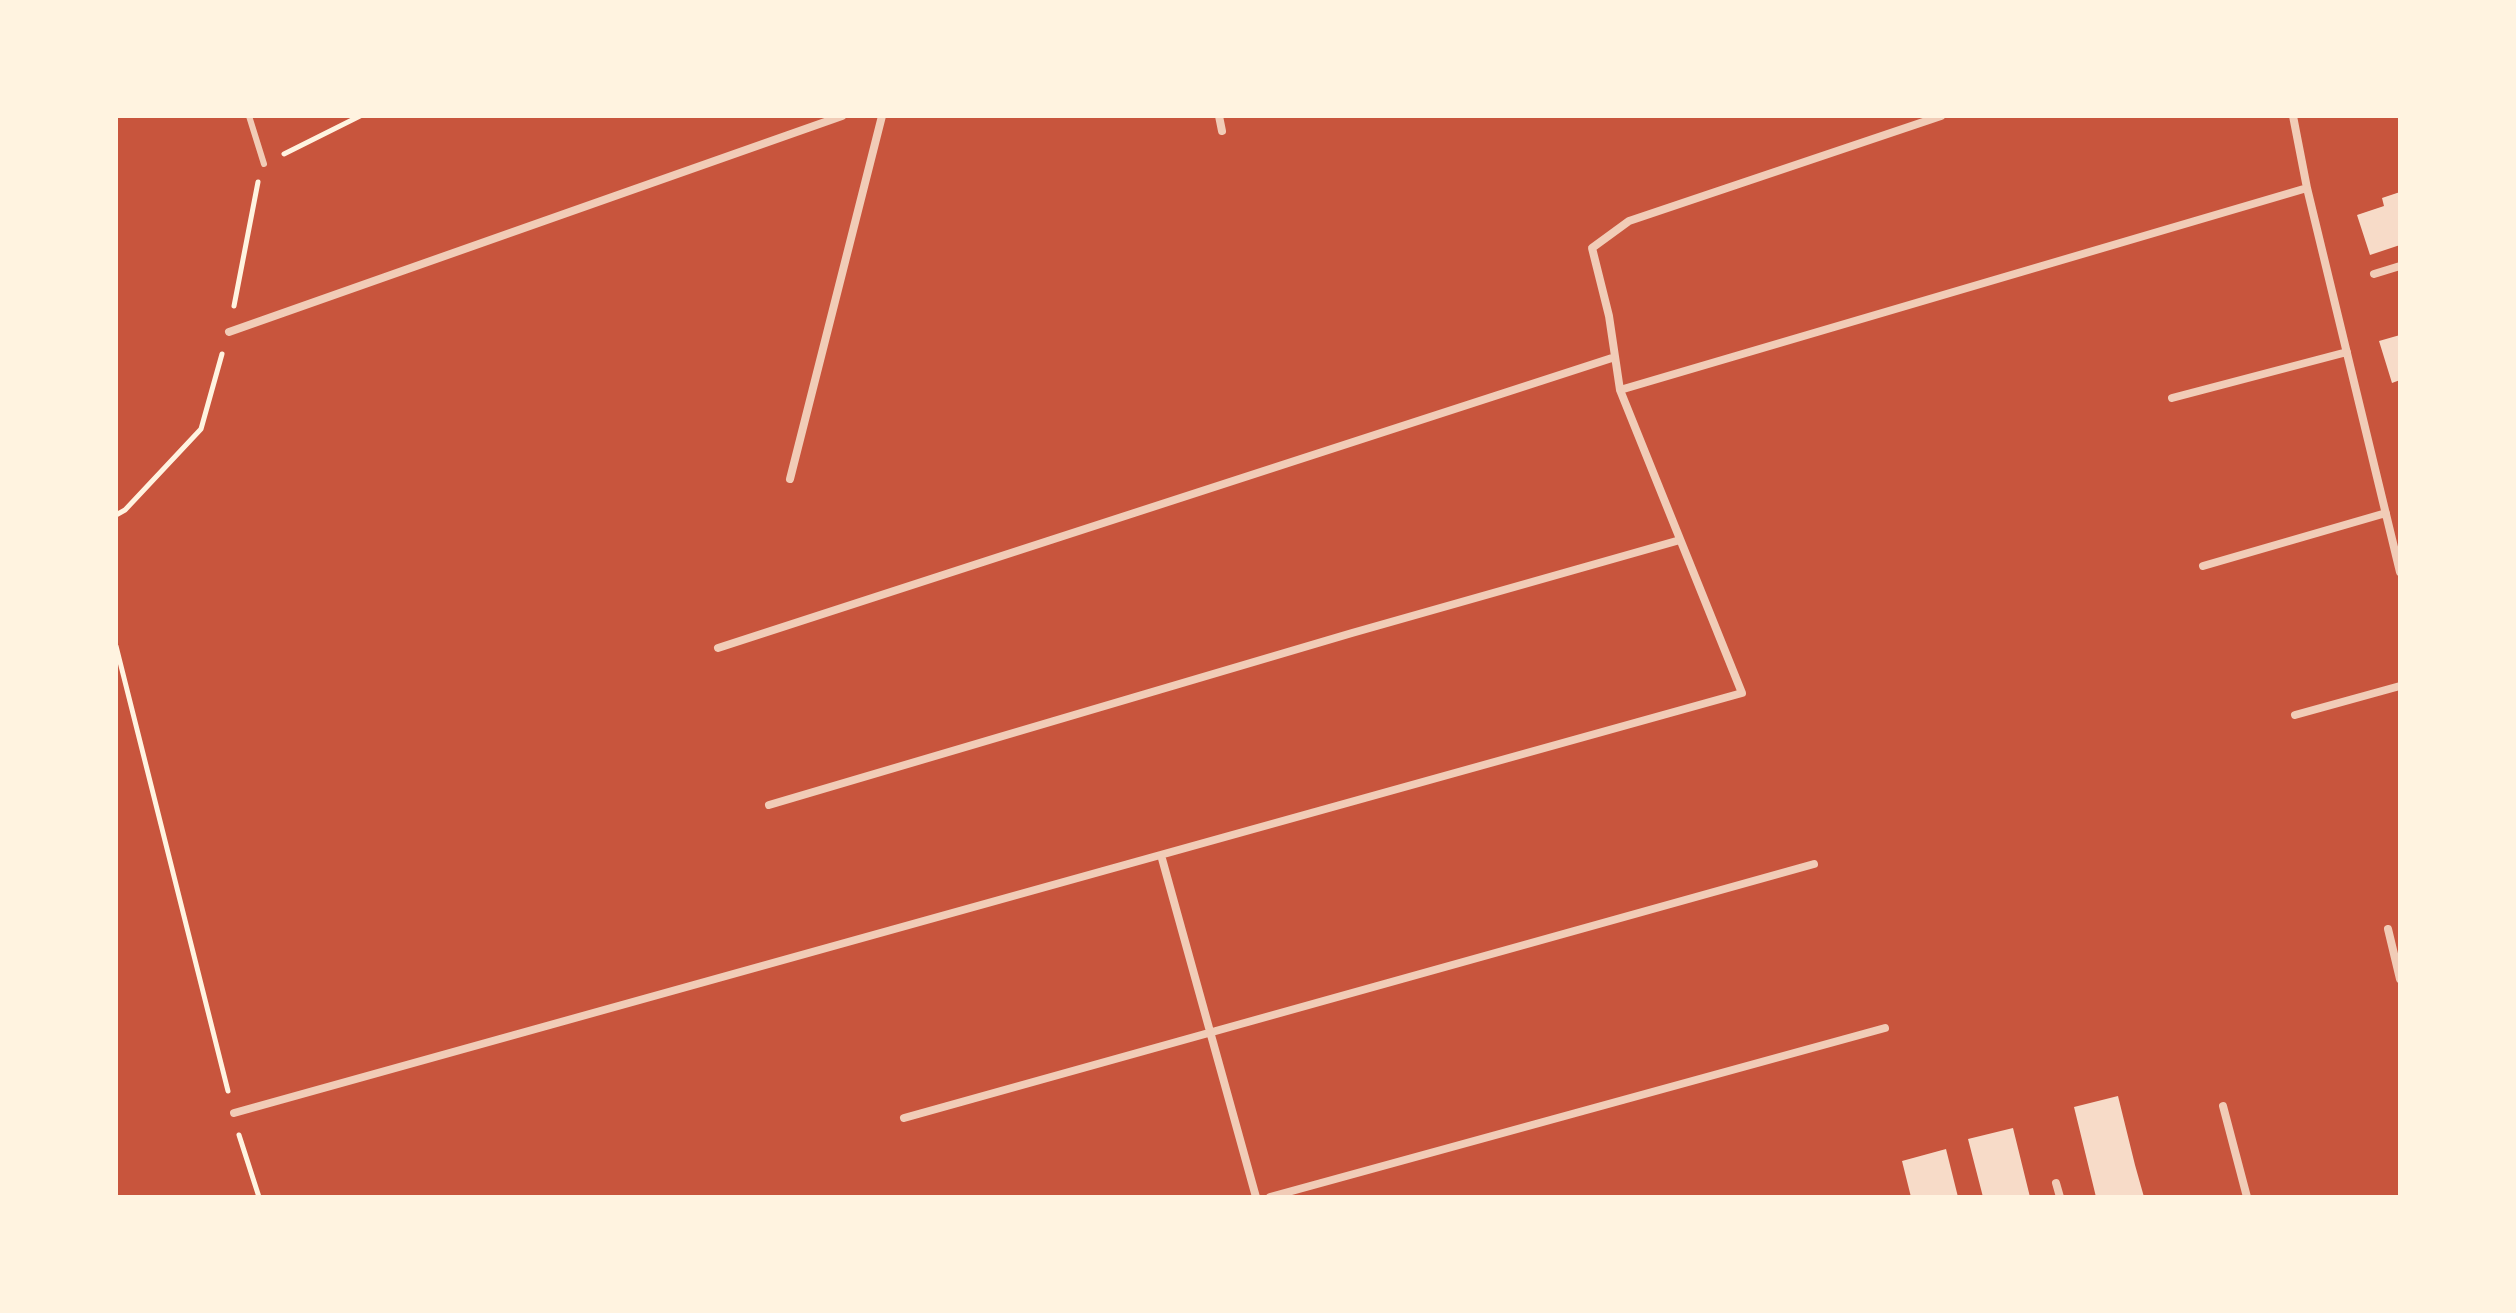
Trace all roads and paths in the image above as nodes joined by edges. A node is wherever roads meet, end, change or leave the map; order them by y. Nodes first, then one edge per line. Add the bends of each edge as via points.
1 (249, 116) edge
2 (842, 116) edge
3 (882, 116) edge
4 (1219, 116) edge
5 (1941, 116) edge
6 (2293, 116) edge
7 (1222, 131) dead end
8 (264, 164) dead end
9 (2307, 188) junction
10 (2400, 266) edge
11 (2374, 274) dead end
12 (229, 332) dead end
13 (2347, 352) junction
14 (1615, 357) junction
15 (1620, 390) junction
16 (2172, 398) dead end
17 (790, 479) dead end
18 (2386, 513) junction
19 (1680, 540) junction
20 (2203, 566) dead end
21 (2400, 572) edge
22 (116, 646) edge
23 (718, 648) dead end
24 (2400, 686) edge
25 (2295, 715) dead end
26 (769, 805) dead end
27 (1161, 855) junction
28 (1814, 864) dead end
29 (2388, 929) dead end
30 (2400, 979) edge
31 (1885, 1028) dead end
32 (1210, 1032) junction
33 (2223, 1106) dead end
34 (234, 1113) junction
35 (904, 1118) dead end
36 (2056, 1183) dead end
37 (259, 1197) edge
38 (1256, 1197) edge
39 (1270, 1197) edge
40 (2060, 1197) edge
41 (2247, 1197) edge

1 - 8 lane
2 - 12 street
3 - 17 street
4 - 7 street
5 - 14 street via 1629,221 1592,248
6 - 9 street
9 - 13 street
9 - 15 street
10 - 11 street
13 - 16 street
13 - 18 street
14 - 15 street
14 - 23 street
15 - 19 street
18 - 20 street
18 - 21 street
19 - 26 street
19 - 27 street via 1742,693
22 - 34 path
24 - 25 street
27 - 32 street
27 - 34 street
28 - 32 street
29 - 30 street
31 - 39 street
32 - 35 street
32 - 38 street
33 - 41 street
34 - 37 path
36 - 40 street

